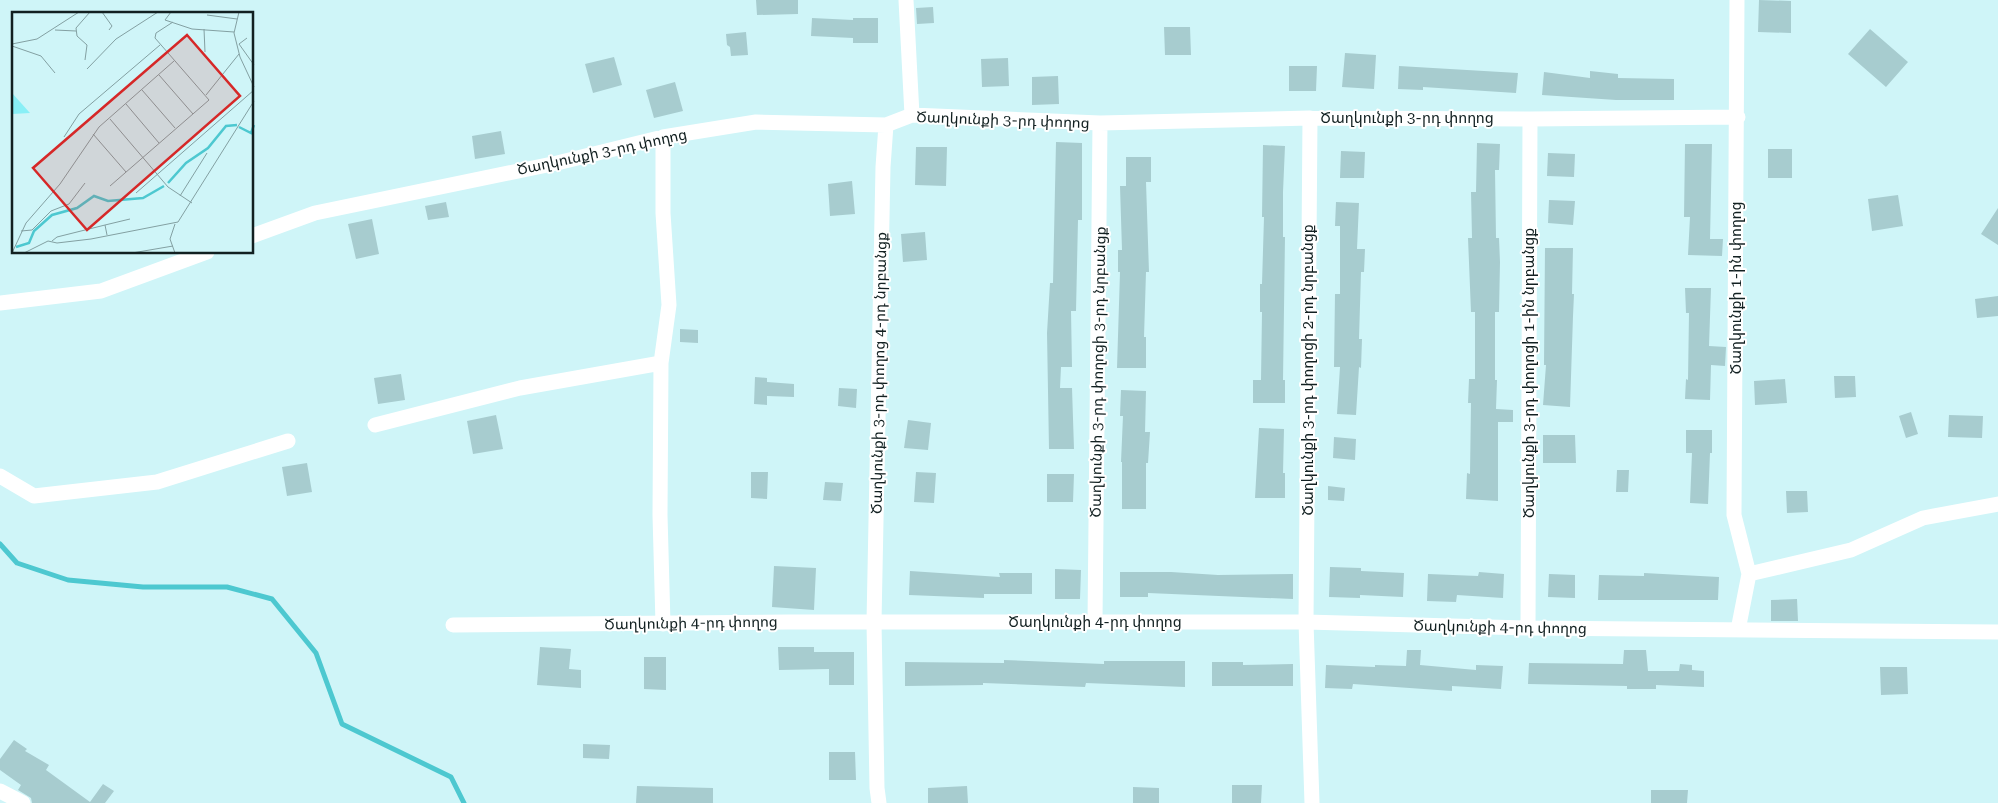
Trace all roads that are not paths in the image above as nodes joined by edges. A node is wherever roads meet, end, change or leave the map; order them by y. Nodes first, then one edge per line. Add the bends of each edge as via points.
1 (906, 0) edge
2 (1738, 0) edge
3 (912, 115) junction
4 (1738, 117) junction
5 (1310, 118) junction
6 (1530, 119) junction
7 (1100, 123) junction
8 (886, 125) junction
9 (663, 137) junction
10 (254, 235) edge
11 (202, 254) edge
12 (0, 302) edge
13 (661, 363) junction
14 (375, 425) dead end
15 (288, 441) dead end
16 (0, 476) edge
17 (1998, 504) edge
18 (1749, 574) junction
19 (874, 622) junction
20 (1095, 622) junction
21 (1306, 622) junction
22 (663, 624) junction
23 (453, 625) dead end
24 (1528, 628) junction
25 (1738, 630) junction
26 (1998, 632) edge
27 (0, 791) edge
28 (24, 803) edge
29 (879, 803) edge
30 (1312, 803) edge

1 - 3 street
2 - 4 street, Ծաղկունքի 1-ին փողոց
3 - 7 street, Ծաղկունքի 3-րդ փողոց
3 - 8 street, Ծաղկունքի 3-րդ փողոց
4 - 6 street, Ծաղկունքի 3-րդ փողոց
4 - 18 street, Ծաղկունքի 1-ին փողոց via 1734,515
5 - 6 street, Ծաղկունքի 3-րդ փողոց
5 - 7 street, Ծաղկունքի 3-րդ փողոց
5 - 21 street, Ծաղկունքի 3-րդ փողոցի 2-րդ նրբանցք
6 - 24 street, Ծաղկունքի 3-րդ փողոցի 1-ին նրբանցք
7 - 20 street, Ծաղկունքի 3-րդ փողոցի 3-րդ նրբանցք
8 - 9 street, Ծաղկունքի 3-րդ փողոց via 756,122
8 - 19 street, Ծաղկունքի 3-րդ փողոց 4-րդ նրբանցք
9 - 10 street, Ծաղկունքի 3-րդ փողոց via 557,163 315,213
9 - 13 street via 663,213 669,305
11 - 12 street via 101,291
13 - 14 street via 520,388
13 - 22 street
15 - 16 street via 157,482 34,496
17 - 18 street via 1923,518 1851,550
18 - 25 street
19 - 20 street, Ծաղկունքի 4-րդ փողոց
19 - 22 street, Ծաղկունքի 4-րդ փողոց
19 - 29 street, Ծաղկունքի 3-րդ փողոց 4-րդ նրբանցք
20 - 21 street, Ծաղկունքի 4-րդ փողոց
21 - 24 street, Ծաղկունքի 4-րդ փողոց
21 - 30 street, Ծաղկունքի 3-րդ փողոցի 2-րդ նրբանցք
22 - 23 street, Ծաղկունքի 4-րդ փողոց
24 - 25 street, Ծաղկունքի 4-րդ փողոց
25 - 26 street, Ծաղկունքի 4-րդ փողոց
27 - 28 street

